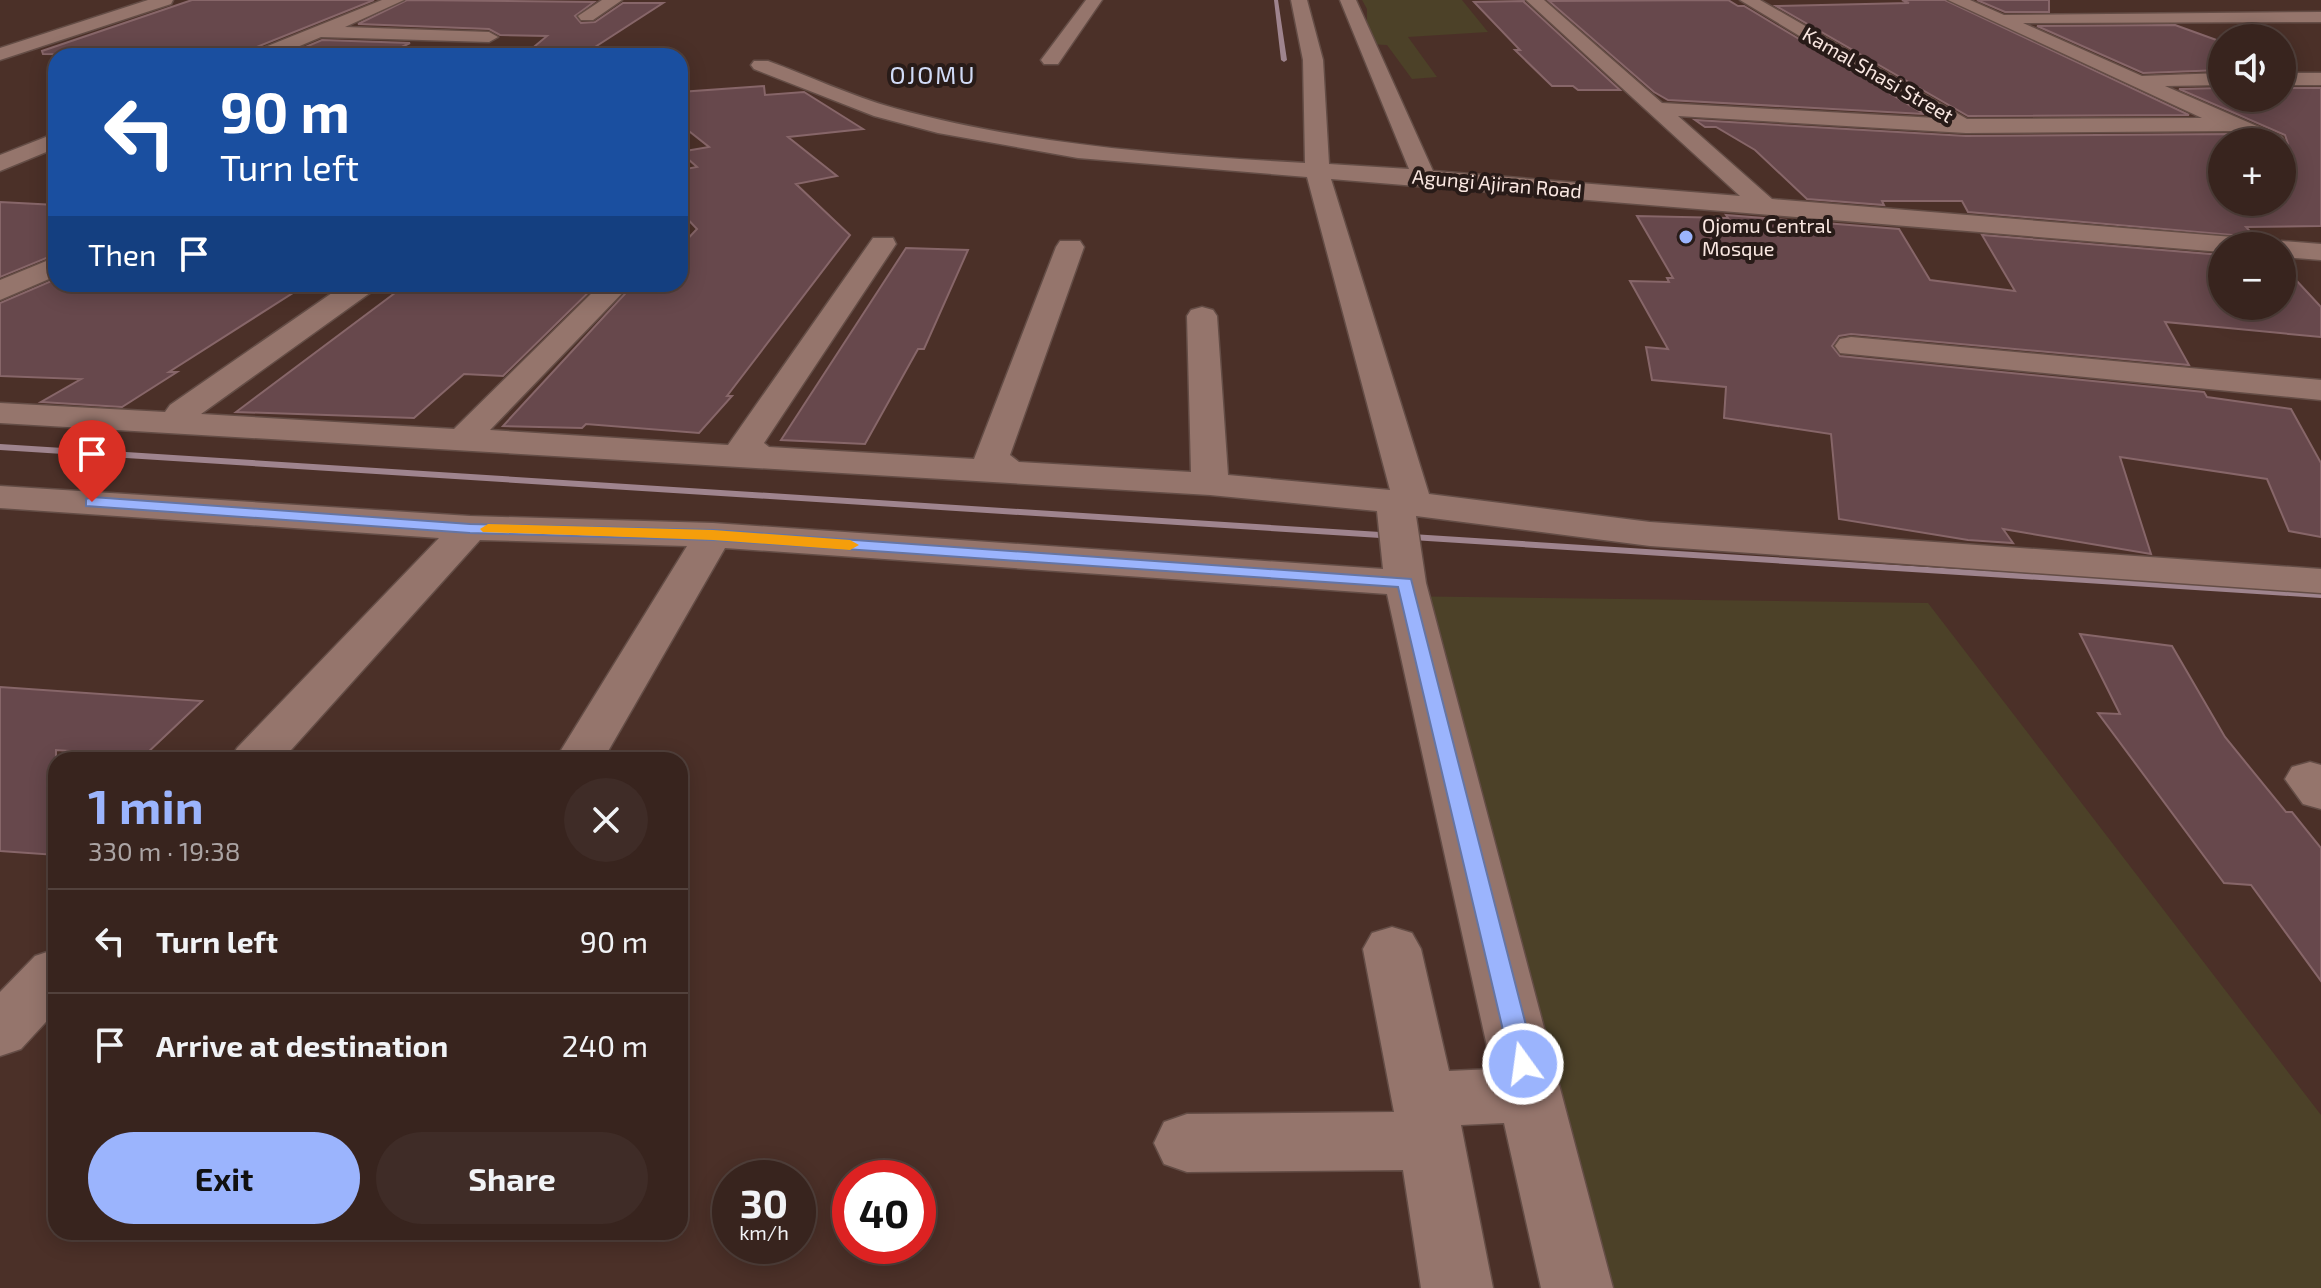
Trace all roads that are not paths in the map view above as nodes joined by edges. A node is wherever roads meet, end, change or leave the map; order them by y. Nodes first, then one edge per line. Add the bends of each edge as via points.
1 (396, 0) edge
2 (614, 0) edge
3 (1094, 0) edge
4 (1299, 0) edge
5 (1348, 0) edge
6 (1534, 0) edge
7 (1748, 0) edge
8 (1956, 0) edge
9 (110, 1) edge
10 (161, 1) edge
11 (587, 16) dead end
12 (2321, 17) edge
13 (1996, 18) junction
14 (317, 32) junction
15 (489, 37) dead end
16 (279, 48) edge
17 (0, 54) edge
18 (1051, 60) dead end
19 (761, 65) dead end
20 (2208, 79) edge
21 (2296, 79) edge
22 (2321, 79) edge
23 (2134, 80) junction
24 (1658, 109) junction
25 (2233, 124) junction
26 (1966, 126) junction
27 (2242, 128) edge
28 (48, 143) edge
29 (0, 164) edge
30 (1317, 172) junction
31 (1424, 177) junction
32 (1769, 209) junction
33 (2208, 243) edge
34 (883, 244) dead end
35 (1070, 247) dead end
36 (2296, 250) edge
37 (2321, 252) edge
38 (48, 269) edge
39 (0, 291) edge
40 (353, 292) edge
41 (609, 292) edge
42 (1202, 316) dead end
43 (1851, 346) dead end
44 (2321, 390) edge
45 (0, 413) edge
46 (188, 424) junction
47 (481, 442) junction
48 (760, 459) junction
49 (1010, 473) junction
50 (1210, 484) junction
51 (0, 497) edge
52 (1405, 507) junction
53 (470, 528) junction
54 (713, 535) junction
55 (1405, 578) junction
56 (2321, 581) edge
57 (261, 752) edge
58 (584, 752) edge
59 (1392, 949) dead end
60 (48, 980) edge
61 (0, 1031) edge
62 (1531, 1094) junction
63 (1428, 1121) junction
64 (1187, 1143) dead end
65 (1457, 1288) edge
66 (1577, 1288) edge

1 - 14 street
2 - 11 street
3 - 18 street
4 - 30 street via 1313,60
5 - 31 street
6 - 24 street
7 - 26 street, Kamal Shasi Street
8 - 13 street
9 - 10 street
10 - 17 street
12 - 13 street
13 - 23 street
14 - 15 street
14 - 16 street
19 - 30 street, Agungi Ajiran Road via 882,111 1011,141
20 - 23 street
21 - 22 street
23 - 25 street
24 - 26 street
24 - 32 street
25 - 26 street
25 - 27 street
28 - 29 street
30 - 31 street, Agungi Ajiran Road
30 - 52 street
31 - 32 street, Agungi Ajiran Road
32 - 33 street, Agungi Ajiran Road
34 - 48 street via 745,444
35 - 49 street via 991,458
36 - 37 street
38 - 39 street
40 - 46 street via 182,412
41 - 47 street via 471,429
42 - 50 street
43 - 44 street
45 - 46 street
46 - 47 street
47 - 48 street
48 - 49 street
49 - 50 street
50 - 52 street
51 - 53 street
52 - 55 street
52 - 56 street via 1650,534
53 - 54 street
53 - 57 street
54 - 55 street
54 - 58 street
55 - 62 street
59 - 63 street
60 - 61 street
62 - 63 street
62 - 66 street
63 - 64 street
63 - 65 street

